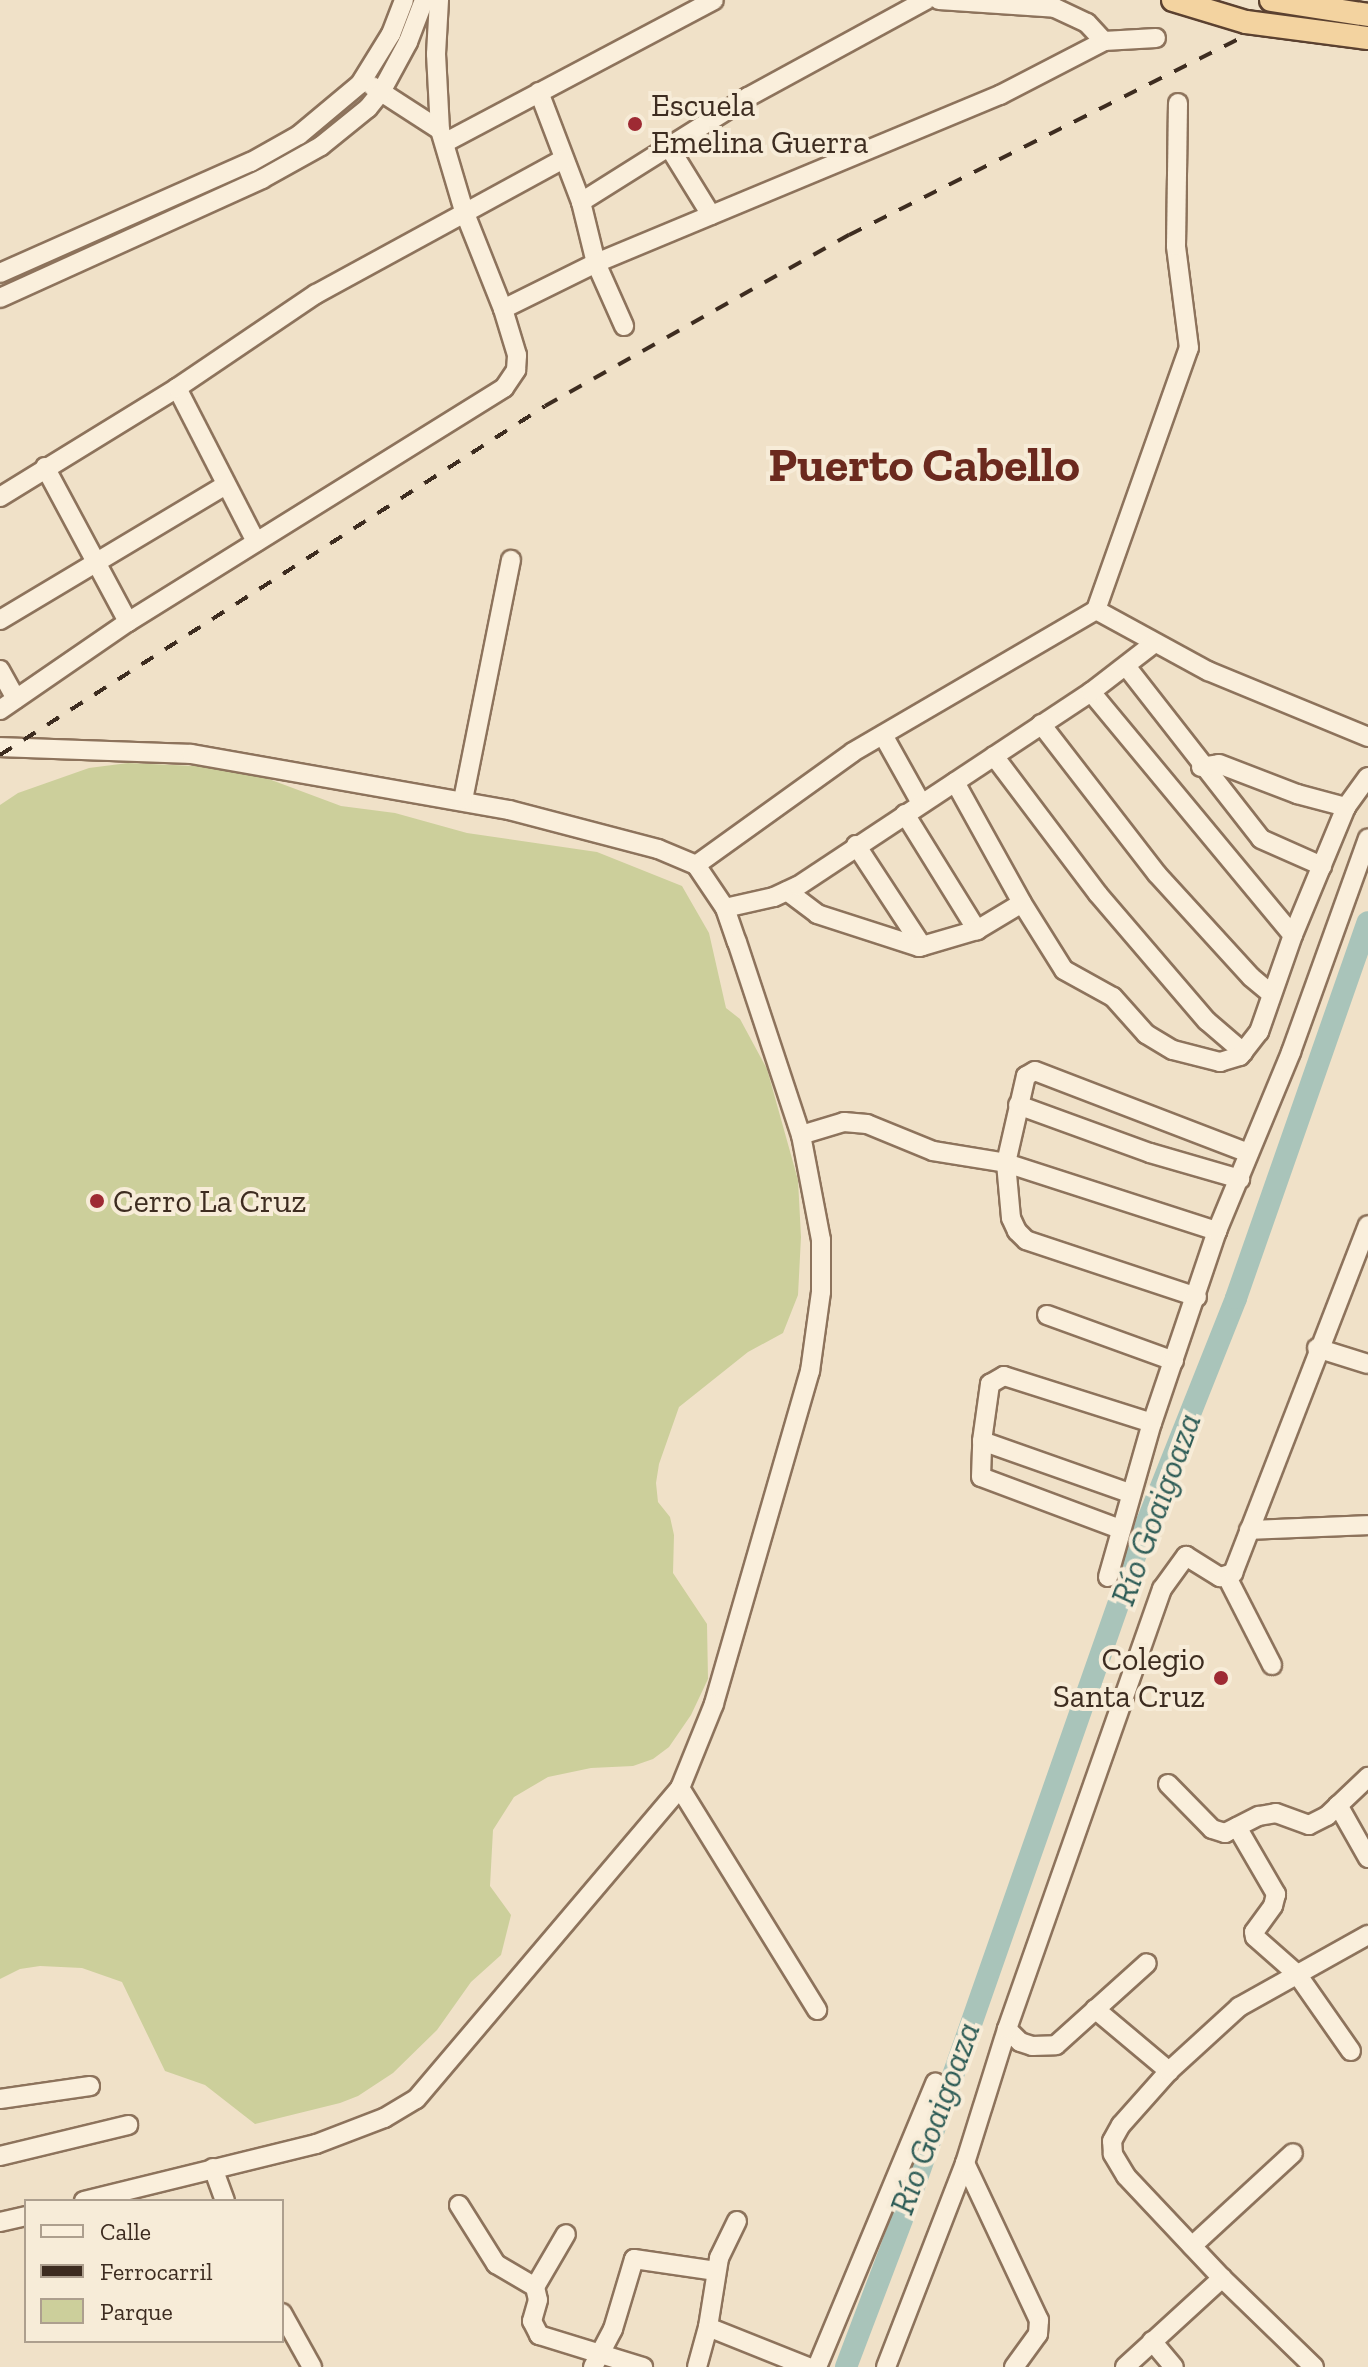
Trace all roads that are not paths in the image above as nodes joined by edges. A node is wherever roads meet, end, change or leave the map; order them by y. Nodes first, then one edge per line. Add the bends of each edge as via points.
1 (404, 0) edge
2 (424, 0) edge
3 (439, 0) edge
4 (714, 0) edge
5 (926, 0) edge
6 (939, 0) edge
7 (1173, 0) edge
8 (1271, 0) edge
9 (1368, 15) edge
10 (1156, 38) dead end
11 (1368, 38) edge
12 (1104, 41) junction
13 (363, 79) junction
14 (381, 92) junction
15 (539, 92) junction
16 (1178, 103) dead end
17 (443, 136) junction
18 (669, 147) junction
19 (564, 159) junction
20 (581, 202) junction
21 (141, 209) junction
22 (464, 211) junction
23 (711, 215) junction
24 (152, 231) junction
25 (596, 263) junction
26 (0, 272) edge
27 (7, 295) edge
28 (503, 309) junction
29 (624, 326) dead end
30 (177, 388) junction
31 (45, 467) junction
32 (226, 485) junction
33 (0, 497) edge
34 (256, 542) junction
35 (511, 560) dead end
36 (96, 564) junction
37 (1096, 610) junction
38 (0, 620) edge
39 (128, 622) junction
40 (1153, 644) junction
41 (1126, 666) junction
42 (0, 670) edge
43 (1091, 692) junction
44 (16, 699) junction
45 (0, 710) edge
46 (1041, 724) junction
47 (883, 735) junction
48 (1368, 737) edge
49 (0, 747) edge
50 (994, 756) junction
51 (1201, 767) junction
52 (955, 782) junction
53 (1366, 786) edge
54 (463, 800) junction
55 (1346, 807) junction
56 (913, 809) junction
57 (1368, 838) edge
58 (856, 845) junction
59 (696, 865) junction
60 (1322, 866) junction
61 (787, 891) junction
62 (1022, 903) junction
63 (725, 908) junction
64 (977, 930) junction
65 (1293, 935) junction
66 (922, 946) junction
67 (1271, 994) junction
68 (1243, 1052) junction
69 (1018, 1105) junction
70 (801, 1135) junction
71 (1249, 1153) junction
72 (1006, 1163) junction
73 (1240, 1179) junction
74 (1368, 1225) edge
75 (1217, 1231) junction
76 (1360, 1268) edge
77 (1197, 1297) junction
78 (1047, 1315) dead end
79 (1317, 1348) junction
80 (1174, 1361) junction
81 (1368, 1364) edge
82 (1152, 1423) junction
83 (982, 1441) junction
84 (1130, 1493) junction
85 (1367, 1521) edge
86 (1120, 1529) junction
87 (1249, 1530) junction
88 (1108, 1577) dead end
89 (1227, 1577) junction
90 (1272, 1665) dead end
91 (1368, 1777) edge
92 (1168, 1784) dead end
93 (680, 1788) junction
94 (1338, 1805) junction
95 (1237, 1827) junction
96 (1368, 1858) edge
97 (1368, 1935) edge
98 (1147, 1963) dead end
99 (1297, 1974) junction
100 (1095, 2009) junction
101 (817, 2010) dead end
102 (1007, 2029) junction
103 (1351, 2051) dead end
104 (1169, 2071) junction
105 (935, 2083) dead end
106 (90, 2086) dead end
107 (0, 2099) edge
108 (128, 2125) dead end
109 (1293, 2153) dead end
110 (0, 2156) edge
111 (965, 2163) junction
112 (213, 2168) junction
113 (92, 2199) edge
114 (224, 2199) edge
115 (459, 2205) dead end
116 (24, 2216) edge
117 (1, 2218) edge
118 (737, 2221) dead end
119 (566, 2234) dead end
120 (1192, 2246) junction
121 (716, 2271) junction
122 (1222, 2278) junction
123 (535, 2287) junction
124 (284, 2317) edge
125 (708, 2327) junction
126 (1152, 2341) junction
127 (597, 2360) edge
128 (312, 2367) edge
129 (643, 2367) edge
130 (697, 2367) edge
131 (808, 2367) edge
132 (817, 2367) edge
133 (886, 2367) edge
134 (1014, 2367) edge
135 (1125, 2367) edge
136 (1174, 2367) edge
137 (1314, 2367) edge

1 - 13 street via 391,34
2 - 14 street
3 - 17 street via 436,54
4 - 15 street
5 - 18 street via 748,97
6 - 12 street via 1055,8 1087,23
7 - 11 main road, bridge via 1246,22
8 - 9 main road, bridge
10 - 12 street
12 - 23 street via 1000,95
13 - 14 street
13 - 21 street via 299,135 251,162
14 - 17 street
14 - 24 street via 321,146
15 - 17 street
15 - 19 street
16 - 37 street via 1176,246 1189,348
17 - 22 street
18 - 20 street
18 - 23 street
19 - 20 street
19 - 22 street
20 - 25 street
21 - 24 street
21 - 26 street
22 - 28 street
22 - 30 street via 316,294
23 - 25 street
24 - 27 street
25 - 28 street
25 - 29 street
26 - 27 street
28 - 34 street via 517,355 516,370 504,388
30 - 31 street
30 - 32 street
31 - 33 street
31 - 36 street
32 - 34 street
32 - 36 street
34 - 39 street
35 - 54 street
36 - 38 street
36 - 39 street
37 - 40 street
37 - 47 street
39 - 44 street
40 - 41 street
40 - 48 street
41 - 43 street
41 - 51 street
42 - 44 street
43 - 46 street
43 - 65 street
44 - 45 street
46 - 50 street
46 - 67 street via 1157,874
47 - 56 street
47 - 59 street
49 - 54 street via 191,754
50 - 52 street
50 - 68 street via 1098,894 1207,1021
51 - 55 street via 1219,764
51 - 60 street via 1261,839
52 - 56 street
52 - 62 street
53 - 55 street
54 - 59 street via 643,845
55 - 60 street
56 - 58 street
56 - 64 street
57 - 71 street
58 - 61 street
58 - 66 street
59 - 63 street
60 - 65 street
61 - 63 street
61 - 66 street via 817,914
62 - 64 street
62 - 68 street via 1064,970 1113,997 1146,1034 1198,1059 1226,1062
63 - 70 street
64 - 66 street
65 - 67 street
67 - 68 street via 1259,1032
69 - 71 street via 1026,1076 1035,1071
69 - 72 street
69 - 73 street
70 - 72 street via 844,1122 867,1124 933,1151
70 - 93 street via 821,1240 821,1292 810,1371 714,1704
71 - 73 street
72 - 75 street
72 - 77 street via 1011,1218 1026,1240
73 - 75 street
74 - 76 street
75 - 77 street
76 - 79 street
77 - 80 street
78 - 80 street
79 - 81 street
79 - 87 street
80 - 82 street
82 - 83 street via 1004,1376 990,1384
82 - 84 street
83 - 84 street
83 - 86 street via 980,1471 985,1481
84 - 86 street
85 - 87 street
86 - 88 street
87 - 89 street
89 - 90 street
89 - 102 street via 1186,1556 1162,1589
91 - 94 street
92 - 95 street via 1212,1829 1225,1833
93 - 101 street
93 - 112 street via 416,2099 384,2118 316,2144
94 - 95 street via 1309,1825 1276,1813
94 - 96 street
95 - 99 street via 1276,1894 1255,1937
97 - 99 street
98 - 100 street
99 - 103 street
99 - 104 street via 1239,2007
100 - 102 street via 1056,2045 1032,2046
100 - 104 street
102 - 111 street
104 - 120 street via 1114,2134 1113,2154 1126,2176
105 - 132 street
106 - 107 street
108 - 110 street
109 - 120 street
111 - 133 street
111 - 134 street via 1039,2320 1038,2334
112 - 113 street
112 - 114 street
115 - 123 street via 496,2264
116 - 117 street
118 - 121 street
119 - 123 street
120 - 122 street
121 - 125 street
121 - 127 street via 634,2259 613,2329
122 - 126 street
122 - 137 street
123 - 127 street via 538,2300 532,2321 539,2335
124 - 128 street
125 - 130 street
125 - 131 street
126 - 135 street
126 - 136 street
127 - 129 street

